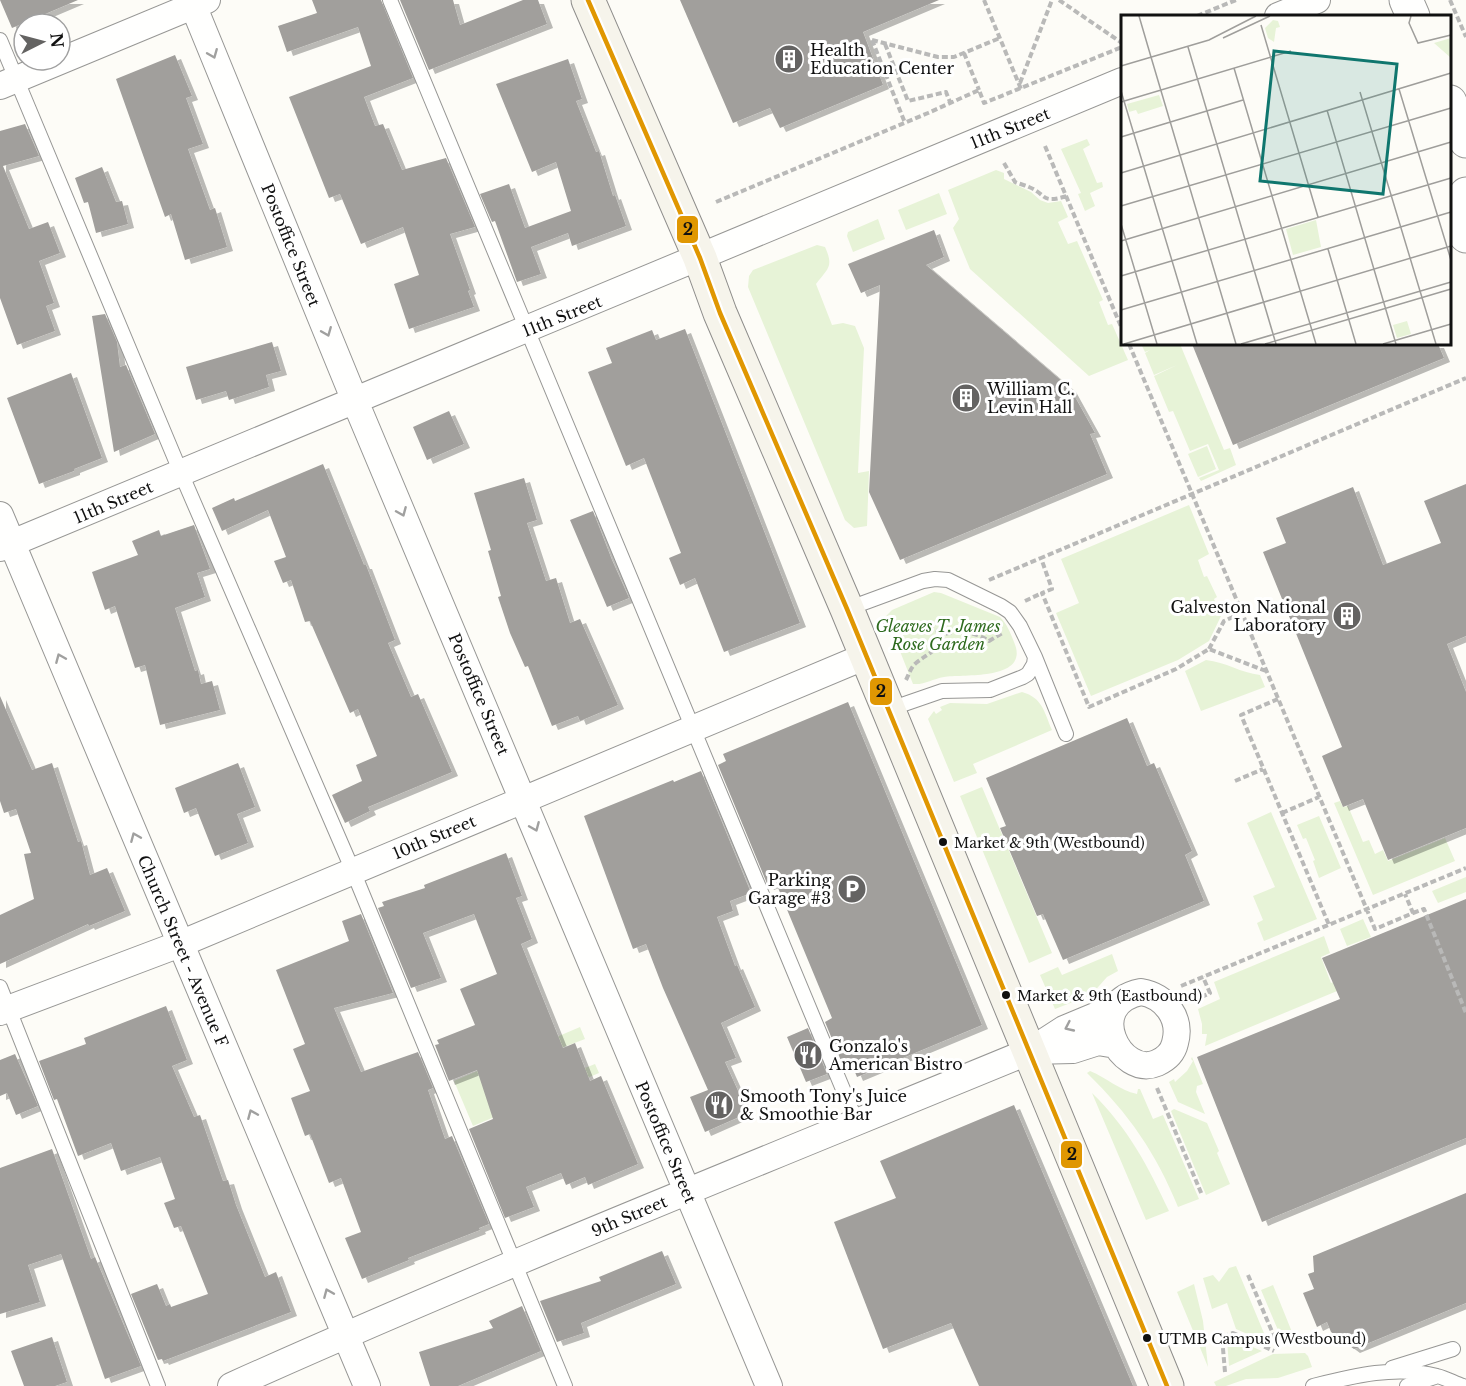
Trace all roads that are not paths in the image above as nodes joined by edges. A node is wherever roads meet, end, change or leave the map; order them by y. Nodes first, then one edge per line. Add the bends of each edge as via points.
1 (390, 0) edge
2 (588, 0) edge
3 (1317, 0) edge
4 (1406, 0) edge
5 (197, 2) edge
6 (1280, 15) edge
7 (1413, 15) edge
8 (0, 40) edge
9 (1121, 81) edge
10 (8, 82) edge
11 (1451, 107) edge
12 (1466, 141) edge
13 (1466, 194) edge
14 (1466, 236) edge
15 (700, 258) junction
16 (527, 330) junction
17 (355, 401) junction
18 (181, 473) junction
19 (0, 515) edge
20 (6, 546) edge
21 (847, 609) junction
22 (866, 656) junction
23 (1035, 657) junction
24 (887, 710) junction
25 (692, 728) junction
26 (1066, 734) dead end
27 (523, 799) junction
28 (354, 871) junction
29 (180, 944) junction
30 (3, 1003) edge
31 (1112, 1009) junction
32 (1116, 1045) junction
33 (1030, 1051) junction
34 (857, 1123) junction
35 (687, 1191) junction
36 (514, 1264) junction
37 (346, 1334) junction
38 (1453, 1349) dead end
39 (1381, 1372) junction
40 (1437, 1376) junction
41 (158, 1386) edge
42 (231, 1386) edge
43 (367, 1386) edge
44 (565, 1386) edge
45 (769, 1386) edge
46 (1167, 1386) edge
47 (1313, 1386) edge
48 (1407, 1386) edge
49 (1463, 1386) edge

1 - 16 lane
2 - 15 main road
3 - 6 street
4 - 7 street
5 - 10 street
5 -> 17 street, Postoffice Street
8 - 10 lane
9 - 15 street, 11th Street
10 - 18 lane
11 - 12 street
13 - 14 street via 1459,202 1456,218
15 - 16 street, 11th Street
15 - 21 main road
16 - 17 street, 11th Street
16 - 25 lane
17 - 18 street, 11th Street
17 -> 27 street, Postoffice Street
18 - 20 street, 11th Street
18 - 28 lane
19 - 20 street, Church Street - Avenue F
29 -> 20 street, Church Street - Avenue F
21 - 22 main road
21 - 23 lane via 923,581 948,580 1010,612
22 - 24 main road
22 - 25 street, 10th Street
23 - 24 lane via 1032,670 1017,681 990,690 942,692
23 - 26 lane
24 - 33 main road
25 - 27 street, 10th Street
25 - 34 lane
27 - 28 street, 10th Street
27 -> 35 street, Postoffice Street
28 - 29 street, 10th Street
28 - 36 lane
29 - 30 street, 10th Street
37 -> 29 street, Church Street - Avenue F
30 - 41 lane
31 - 32 street via 1109,1020
31 - 32 street, 9th Street via 1130,994 1153,994 1169,1008 1177,1032 1171,1053 1152,1065 1131,1060
31 -> 33 street, 9th Street via 1064,1029
32 - 33 street, 9th Street via 1098,1042 1073,1050
33 - 34 street, 9th Street
33 - 46 main road
34 - 35 street, 9th Street
35 - 36 street, 9th Street
35 - 45 street, Postoffice Street
36 - 37 street, 9th Street
36 - 44 lane
37 - 42 street, 9th Street
37 - 43 street, Church Street - Avenue F
38 - 39 lane
39 - 40 lane
39 - 47 lane
40 - 48 lane
40 - 49 lane

